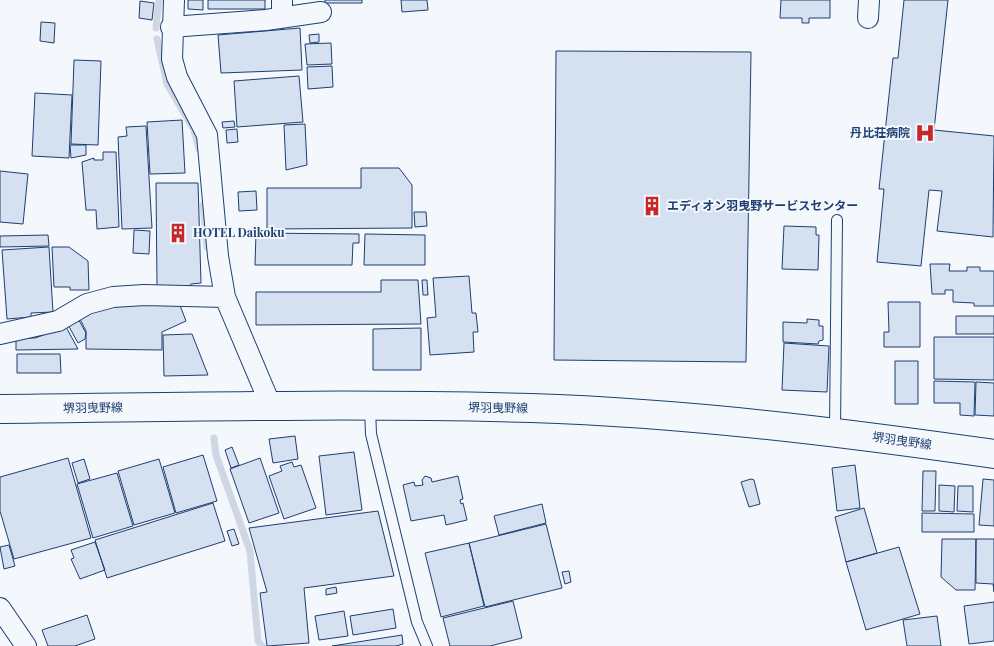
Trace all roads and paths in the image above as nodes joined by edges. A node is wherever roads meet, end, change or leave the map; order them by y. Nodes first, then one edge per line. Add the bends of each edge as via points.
1 (174, 0) edge
2 (282, 9) edge
3 (322, 12) dead end
4 (171, 27) junction
5 (836, 220) dead end
6 (225, 297) junction
7 (0, 334) edge
8 (270, 406) junction
9 (370, 407) junction
10 (0, 409) edge
11 (835, 431) junction
12 (994, 454) edge
13 (0, 608) edge
14 (26, 646) edge
15 (427, 646) edge

1 - 4 street
2 - 3 street
2 - 4 street
4 - 6 street via 174,70 203,125 209,144 218,256
5 - 11 lane
6 - 7 street via 113,297 88,304 58,321
6 - 8 street
8 - 9 main road, 堺羽曳野線
8 - 10 main road, 堺羽曳野線
9 - 11 main road, 堺羽曳野線 via 532,408
9 - 15 lane via 371,434 417,622
11 - 12 main road, 堺羽曳野線
13 - 14 street

